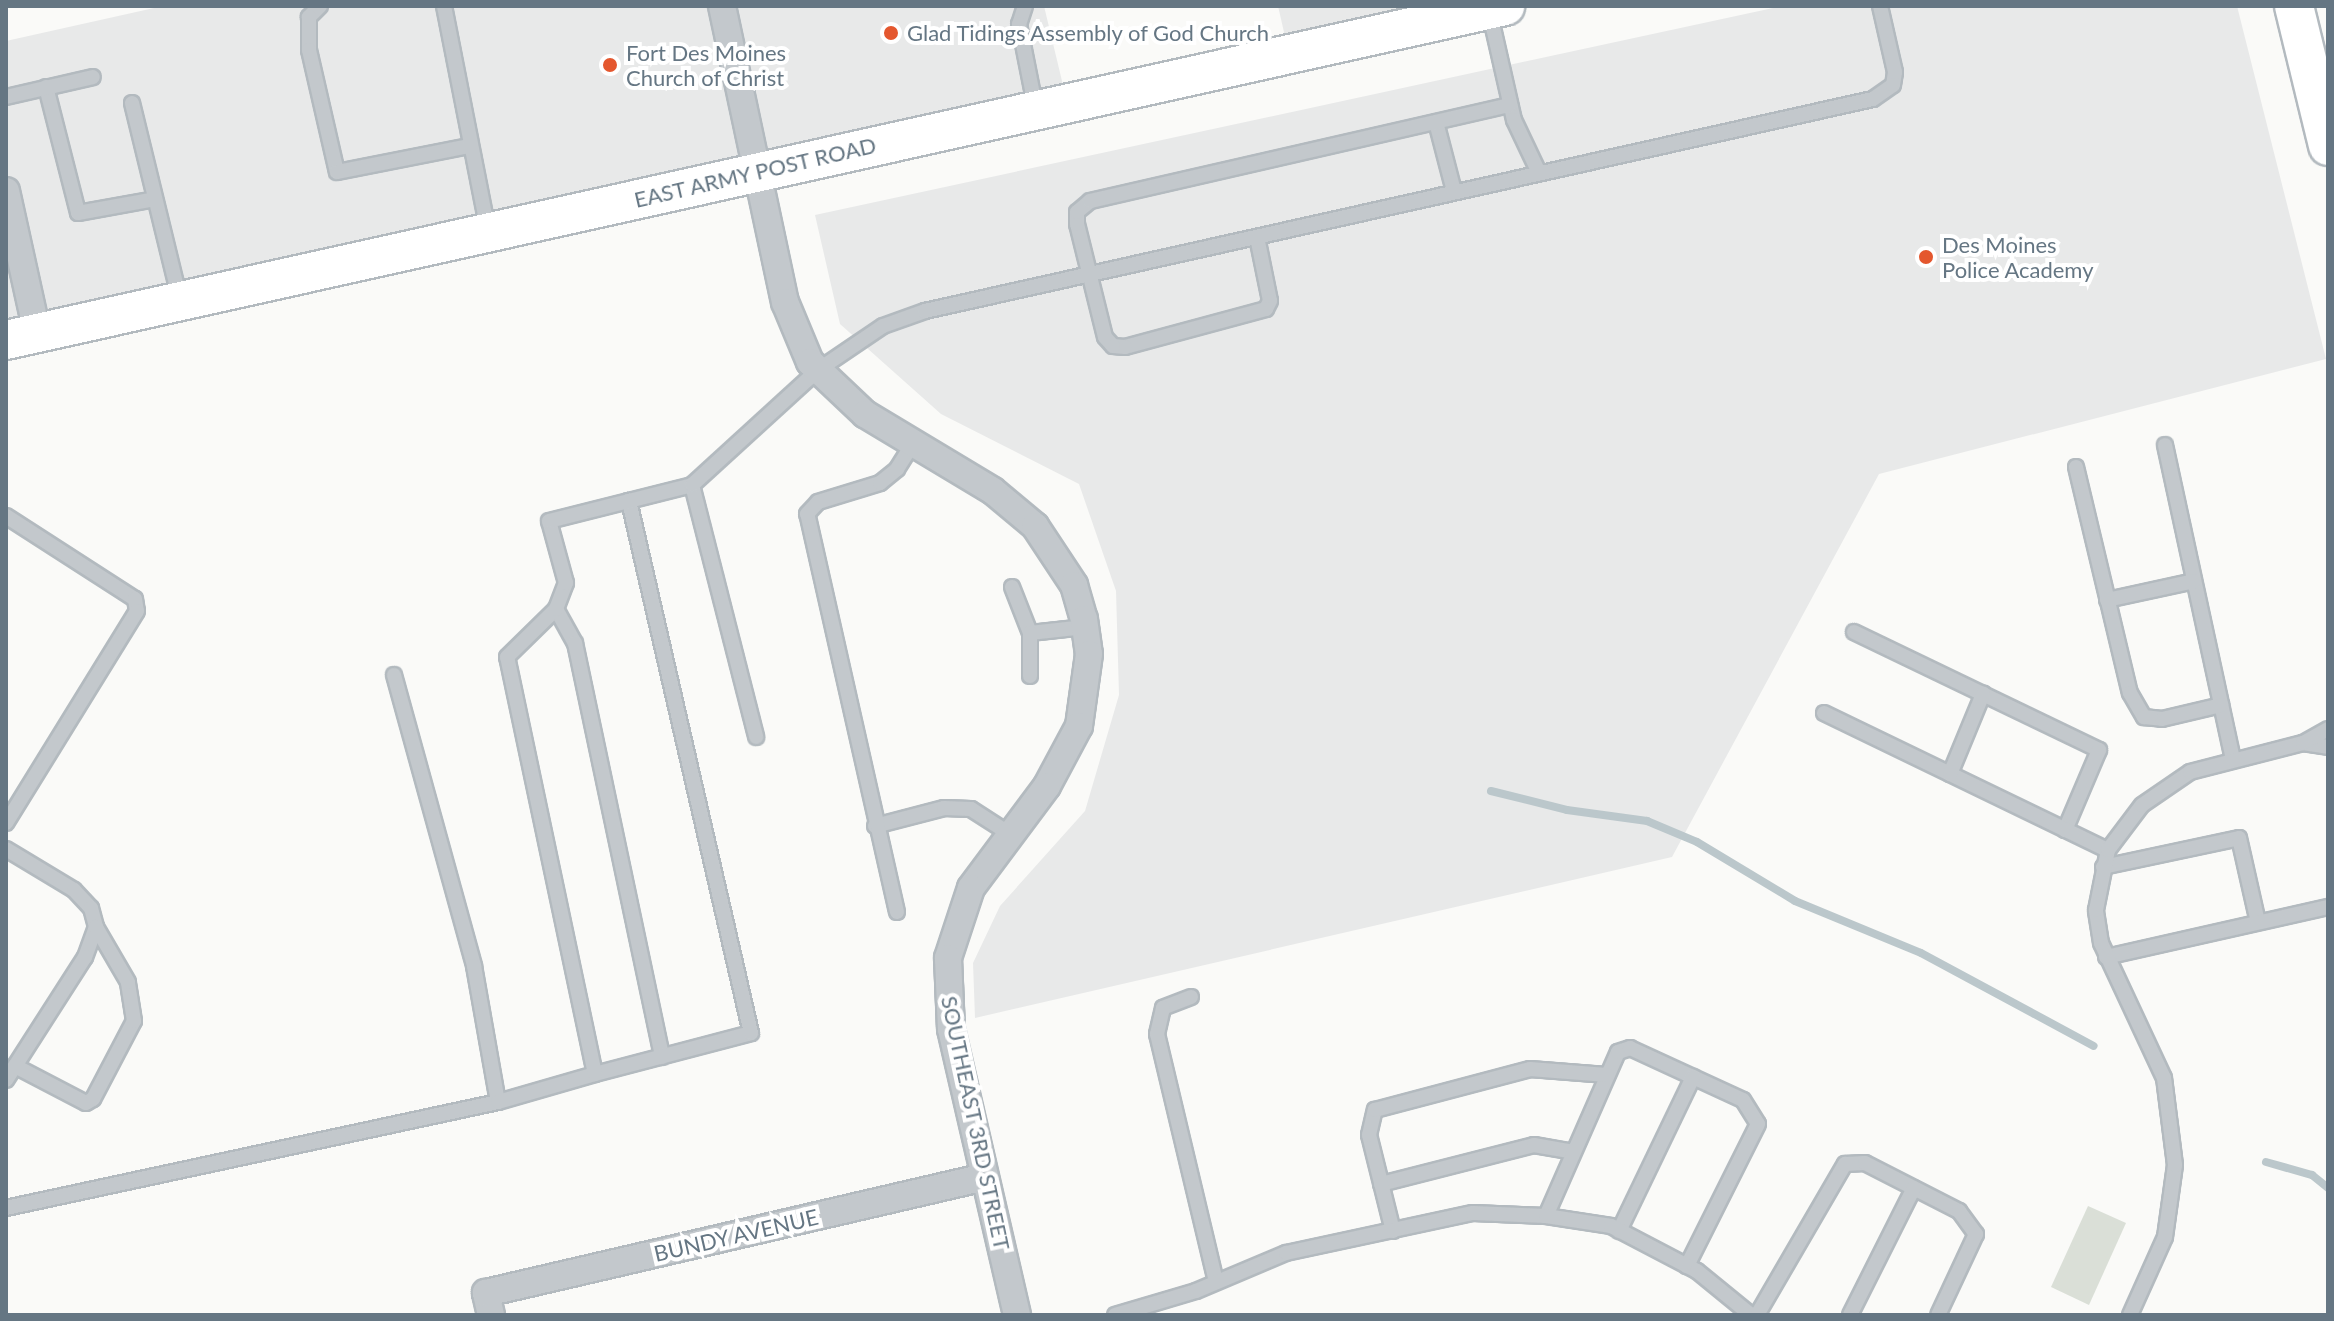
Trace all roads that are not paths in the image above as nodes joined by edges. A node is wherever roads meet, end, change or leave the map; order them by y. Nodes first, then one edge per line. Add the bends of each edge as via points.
1 (320, 6) edge
2 (444, 6) edge
3 (722, 6) edge
4 (1025, 6) edge
5 (1880, 6) edge
6 (2294, 6) edge
7 (1494, 7) edge
8 (2318, 57) edge
9 (93, 77) dead end
10 (46, 87) junction
11 (6, 97) edge
12 (132, 103) dead end
13 (1510, 105) junction
14 (1036, 110) junction
15 (1436, 122) junction
16 (2327, 138) edge
17 (470, 146) junction
18 (757, 172) junction
19 (1539, 173) junction
20 (6, 191) edge
21 (1454, 191) junction
22 (155, 199) junction
23 (488, 232) junction
24 (1257, 237) junction
25 (1088, 275) junction
26 (180, 301) junction
27 (22, 336) edge
28 (818, 370) junction
29 (913, 443) junction
30 (2165, 445) dead end
31 (2076, 467) dead end
32 (692, 485) junction
33 (629, 501) junction
34 (6, 516) edge
35 (2194, 581) junction
36 (1012, 587) dead end
37 (2107, 600) junction
38 (556, 609) junction
39 (1085, 627) junction
40 (1854, 632) dead end
41 (1030, 633) junction
42 (394, 675) dead end
43 (1030, 676) dead end
44 (1983, 694) junction
45 (2221, 705) junction
46 (1824, 713) dead end
47 (2328, 729) edge
48 (756, 737) dead end
49 (2303, 743) junction
50 (2328, 747) edge
51 (2233, 759) junction
52 (1950, 774) junction
53 (6, 823) edge
54 (875, 826) junction
55 (2065, 830) junction
56 (1010, 834) junction
57 (6, 849) edge
58 (2108, 850) junction
59 (2103, 867) junction
60 (2328, 907) edge
61 (897, 912) dead end
62 (2258, 922) junction
63 (96, 927) junction
64 (2106, 957) junction
65 (1191, 997) dead end
66 (662, 1057) junction
67 (15, 1066) junction
68 (595, 1074) junction
69 (1607, 1075) junction
70 (1693, 1077) junction
71 (6, 1080) edge
72 (498, 1102) junction
73 (1573, 1152) junction
74 (985, 1177) junction
75 (1381, 1184) junction
76 (1914, 1188) junction
77 (6, 1208) edge
78 (1546, 1216) junction
79 (1393, 1231) junction
80 (1619, 1231) junction
81 (1687, 1266) junction
82 (1216, 1282) junction
83 (489, 1304) edge
84 (1017, 1315) edge
85 (1115, 1315) edge
86 (1751, 1315) edge
87 (1757, 1315) edge
88 (1850, 1315) edge
89 (1938, 1315) edge
90 (2130, 1315) edge

1 - 17 lane via 309,17 309,50 337,172
2 - 17 lane
3 - 18 street, SOUTHEAST 3RD STREET
4 - 14 lane via 1019,24
5 - 19 lane via 1895,72 1893,85 1873,99
6 - 8 main road
7 - 13 lane
7 - 14 main road, EAST ARMY POST ROAD
8 - 16 main road
9 - 10 lane
10 - 11 lane
10 - 22 lane via 78,213
12 - 22 lane
13 - 15 lane
13 - 19 lane
14 - 18 main road, EAST ARMY POST ROAD
15 - 21 lane
15 - 25 lane via 1090,201 1077,212
17 - 23 lane
18 - 23 main road, EAST ARMY POST ROAD
18 - 28 street, SOUTHEAST 3RD STREET via 785,302 795,334
19 - 21 lane
20 - 27 street
21 - 24 lane
22 - 26 lane
23 - 26 main road, EAST ARMY POST ROAD
24 - 25 lane
24 - 25 lane via 1270,301 1266,309 1125,347 1113,346 1105,337
25 - 28 lane via 925,311 883,326
26 - 27 main road, EAST ARMY POST ROAD
28 - 29 street, SOUTHEAST 3RD STREET via 865,414
28 - 32 lane
29 - 39 street, SOUTHEAST 3RD STREET via 1009,502 1035,526 1074,585
29 - 54 lane via 897,469 880,483 818,502 807,514
30 - 35 lane
31 - 37 lane
32 - 33 lane
32 - 48 lane
33 - 38 lane via 549,521 566,583
33 - 66 lane via 751,1033
34 - 53 lane via 135,599 137,611
35 - 37 lane
35 - 45 lane
36 - 41 lane
37 - 45 lane via 2130,693 2144,717 2162,719
38 - 66 lane via 575,643
38 - 68 lane via 507,657
39 - 41 lane
39 - 56 street, SOUTHEAST 3RD STREET via 1087,692 1079,726 1061,765
40 - 44 lane
41 - 43 lane
42 - 72 lane via 474,966
44 - 52 lane
44 - 55 lane via 2099,750
45 - 51 lane
46 - 52 lane
47 - 49 lane
49 - 50 lane
49 - 51 lane
51 - 58 lane via 2190,772 2163,788
52 - 55 lane
54 - 56 lane via 944,808 971,809
54 - 61 lane
55 - 58 lane
56 - 74 street, SOUTHEAST 3RD STREET via 971,888 948,958 951,1029
57 - 63 lane via 74,890 91,908
58 - 59 lane
59 - 62 lane via 2239,838
59 - 64 lane via 2096,910
60 - 62 lane
62 - 64 lane
63 - 67 lane via 85,957
63 - 67 lane via 128,982 134,1021 93,1099 86,1103
64 - 90 lane via 2149,1036 2173,1120 2175,1165 2168,1222
65 - 82 lane via 1163,1008 1157,1034
66 - 68 lane
67 - 71 lane
68 - 72 lane
69 - 70 lane via 1618,1052 1630,1048
69 - 73 lane
69 - 75 lane via 1530,1069 1375,1110 1369,1135
70 - 80 lane
70 - 81 lane via 1743,1100 1758,1124
72 - 77 lane
73 - 75 lane via 1534,1145
73 - 78 lane
74 - 83 street, BUNDY AVENUE
74 - 84 street, SOUTHEAST 3RD STREET
75 - 79 lane
76 - 87 lane via 1865,1163 1845,1164
76 - 88 lane
76 - 89 lane via 1959,1211 1976,1234
78 - 79 lane via 1473,1213
78 - 80 lane
79 - 82 lane via 1286,1253
80 - 81 lane
81 - 86 lane
82 - 85 lane

